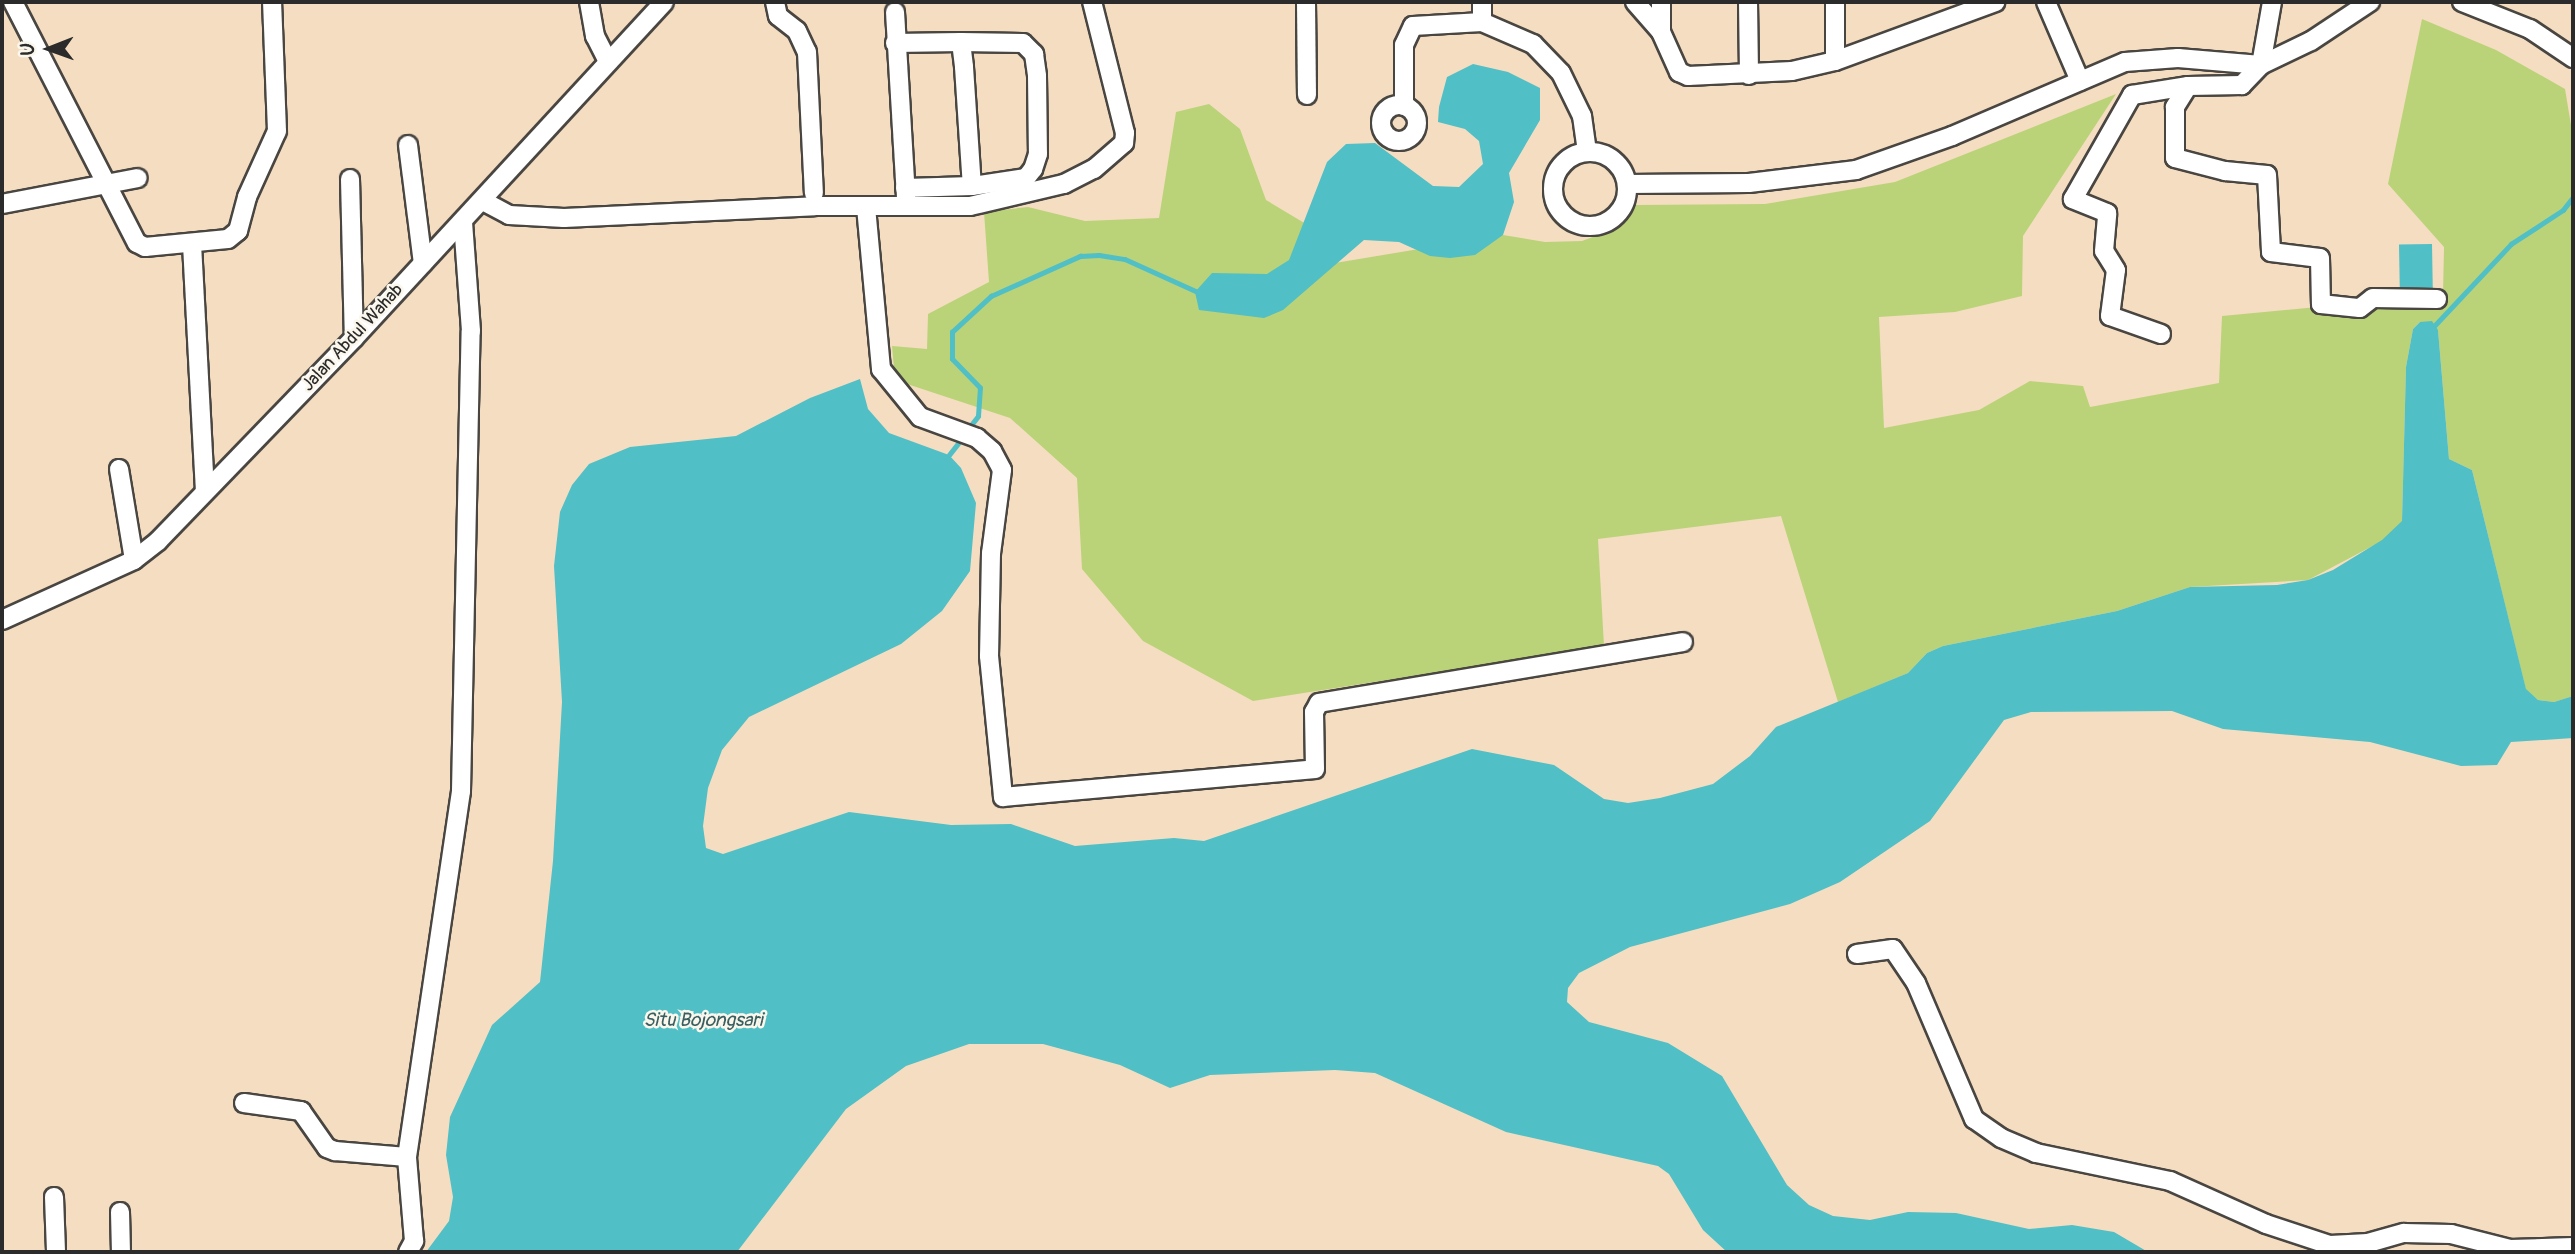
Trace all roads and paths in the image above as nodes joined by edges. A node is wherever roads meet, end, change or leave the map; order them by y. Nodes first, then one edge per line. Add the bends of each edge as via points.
1 (13, 2) edge
2 (272, 2) edge
3 (589, 2) edge
4 (664, 2) edge
5 (775, 2) edge
6 (1092, 2) edge
7 (1306, 2) edge
8 (1482, 2) edge
9 (1634, 2) edge
10 (1661, 2) edge
11 (1748, 2) edge
12 (1835, 2) edge
13 (1995, 2) edge
14 (2046, 2) edge
15 (2272, 2) edge
16 (2370, 2) edge
17 (2462, 2) edge
18 (2502, 8) edge
19 (895, 12) dead end
20 (1482, 22) junction
21 (1661, 32) junction
22 (961, 42) junction
23 (895, 43) junction
24 (2573, 58) edge
25 (608, 61) junction
26 (1835, 61) junction
27 (2261, 65) junction
28 (1749, 75) junction
29 (2080, 81) junction
30 (2188, 86) junction
31 (1307, 95) dead end
32 (1405, 106) dead end
33 (408, 145) dead end
34 (1587, 151) junction
35 (138, 178) dead end
36 (350, 178) dead end
37 (1627, 184) junction
38 (108, 186) junction
39 (972, 186) junction
40 (814, 193) dead end
41 (906, 196) junction
42 (483, 201) junction
43 (2, 204) edge
44 (866, 207) junction
45 (463, 222) junction
46 (192, 244) junction
47 (423, 263) junction
48 (2437, 299) dead end
49 (2161, 334) dead end
50 (354, 338) junction
51 (119, 469) dead end
52 (205, 489) junction
53 (134, 560) junction
54 (2, 621) edge
55 (1683, 642) dead end
56 (1857, 954) dead end
57 (244, 1103) dead end
58 (407, 1157) junction
59 (54, 1197) dead end
60 (120, 1212) dead end
61 (411, 1246) edge
62 (2573, 1247) edge
63 (56, 1252) edge
64 (121, 1252) edge

1 - 38 street
2 - 46 street via 278,117 275,141 247,197 238,231 228,239
3 - 25 street via 595,36
4 - 25 street, Jalan Abdul Wahab
5 - 40 street via 778,16 797,31 807,52
6 - 41 street via 1124,143 1094,169 1022,197 970,206
7 - 31 street
8 - 20 street
9 - 21 street
10 - 21 street
11 - 28 street
12 - 26 street
13 - 26 street
14 - 29 street
15 - 27 street
16 - 27 street via 2311,41
17 - 18 street
18 - 24 street
19 - 23 street
20 - 32 street via 1413,26 1404,45
20 - 34 street via 1506,30 1547,55 1573,93
21 - 28 street via 1679,72
22 - 23 street
22 - 39 street
22 - 39 street via 1023,43 1034,54 1037,76 1038,154 1033,169 1026,178
23 - 41 street
25 - 42 street, Jalan Abdul Wahab
26 - 28 street
27 - 29 street via 2159,57 2125,62
27 - 30 street via 2242,85
29 - 37 street via 1856,170 1749,183
30 - 48 street via 2175,107 2175,158 2225,171 2267,175 2271,253 2320,258 2321,304 2360,308 2374,298
30 - 49 street via 2132,95 2073,199 2107,213 2104,251 2116,270 2110,316
33 - 47 street
34 - 37 street via 1614,160
34 - 37 street via 1560,167 1554,181 1557,204 1573,222 1604,223 1625,201
35 - 38 street
36 - 50 street
38 - 43 street
38 - 46 street via 141,246
39 - 41 street
41 - 44 street
42 - 44 street via 509,215 564,219
42 - 45 street, Jalan Abdul Wahab
44 - 55 street via 881,369 920,417 976,438 992,451 1002,470 991,553 989,656 1003,797 1315,769 1314,712 1319,703
45 - 47 street, Jalan Abdul Wahab
45 - 58 street via 471,331 461,791
46 - 52 street
47 - 50 street, Jalan Abdul Wahab
50 - 52 street, Jalan Abdul Wahab
51 - 53 street
52 - 53 street, Jalan Abdul Wahab via 158,541
53 - 54 street, Jalan Abdul Wahab
56 - 62 street via 1893,949 1916,983 1974,1119 2001,1138 2036,1153 2170,1181 2266,1224 2330,1245 2368,1243 2404,1233 2451,1234 2511,1249
57 - 58 street via 301,1111 327,1148 335,1151
58 - 61 street
59 - 63 street
60 - 64 street

